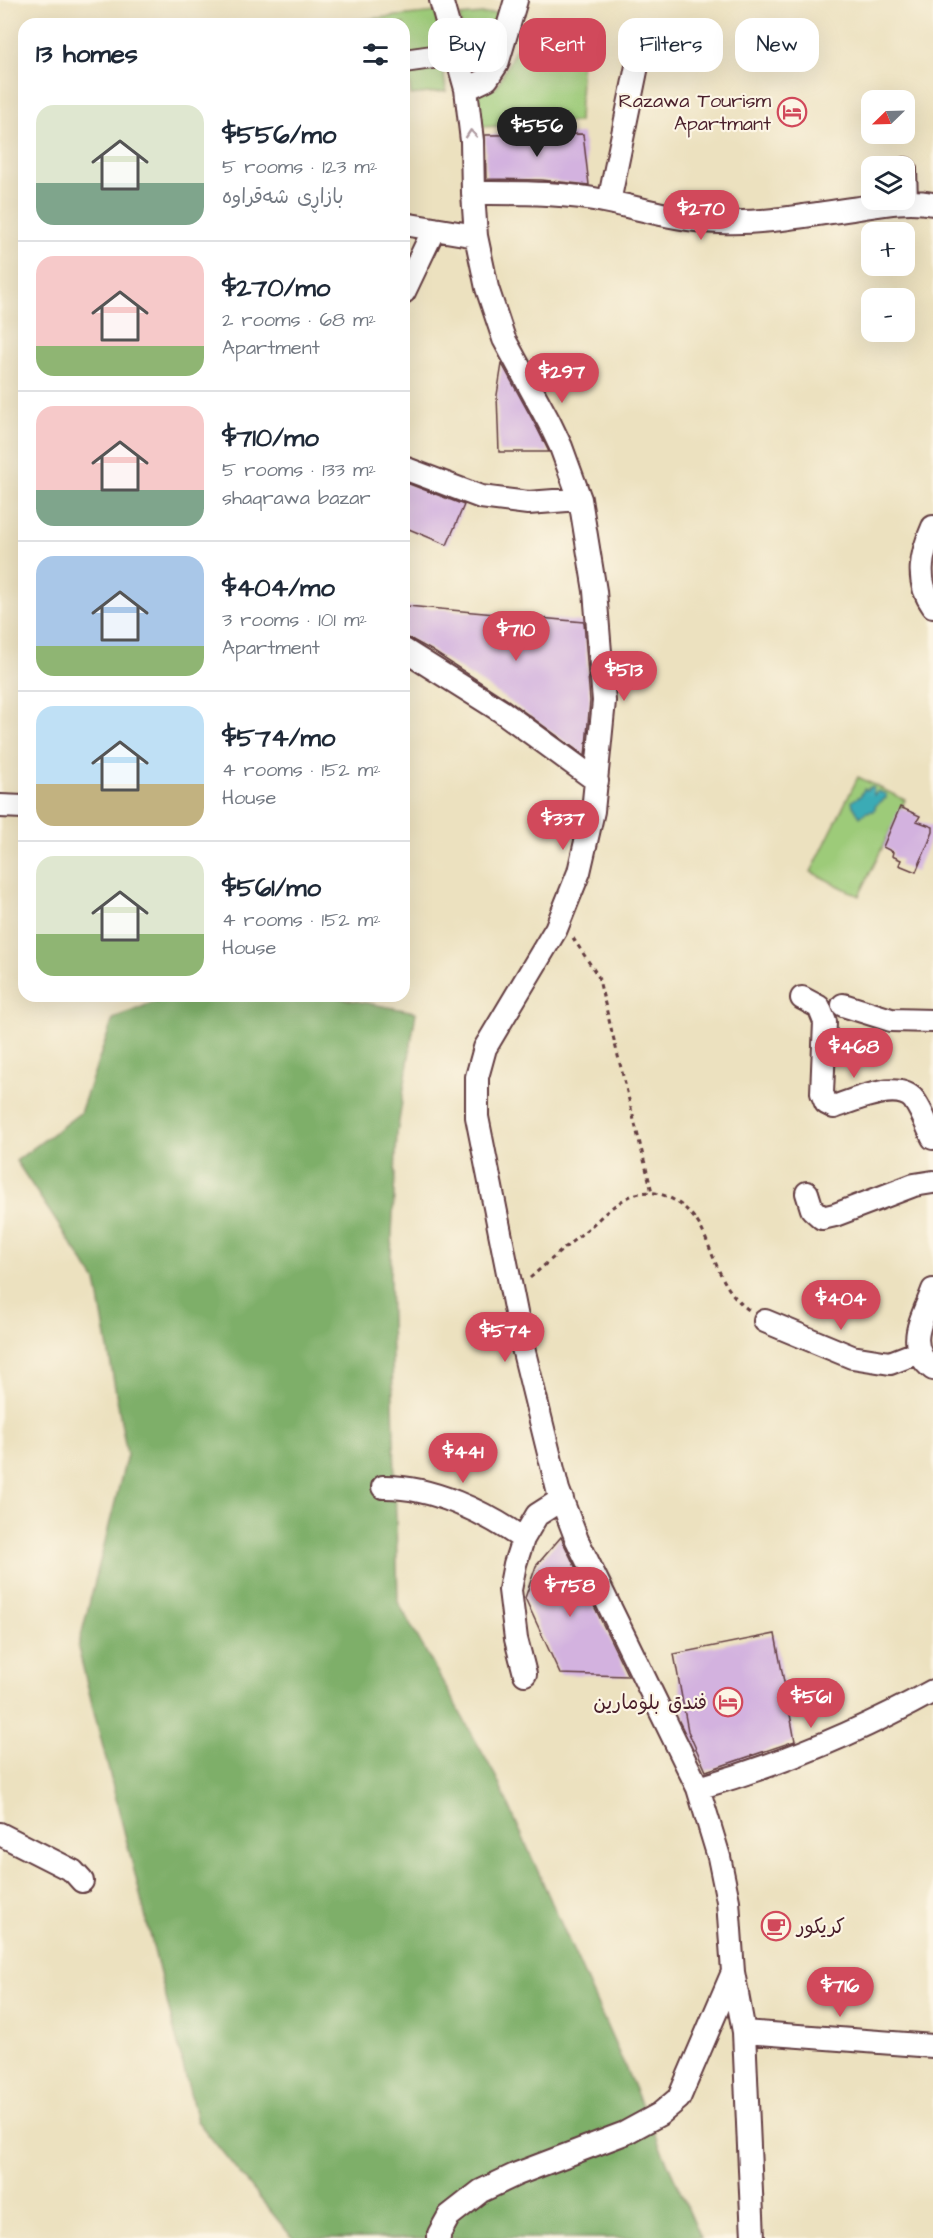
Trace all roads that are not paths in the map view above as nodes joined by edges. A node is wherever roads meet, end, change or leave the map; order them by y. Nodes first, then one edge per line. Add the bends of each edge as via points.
1 (441, 0) edge
2 (516, 0) edge
3 (445, 18) edge
4 (428, 58) edge
5 (410, 60) edge
6 (460, 72) edge
7 (636, 72) edge
8 (466, 89) junction
9 (472, 193) junction
10 (609, 202) junction
11 (915, 202) edge
12 (933, 204) edge
13 (861, 208) edge
14 (410, 225) edge
15 (434, 229) junction
16 (476, 236) junction
17 (410, 279) edge
18 (410, 470) edge
19 (580, 499) junction
20 (933, 527) edge
21 (933, 606) edge
22 (410, 654) edge
23 (597, 781) junction
24 (0, 806) edge
25 (18, 807) edge
26 (802, 998) dead end
27 (843, 1005) dead end
28 (933, 1021) edge
29 (933, 1138) edge
30 (933, 1182) edge
31 (807, 1193) dead end
32 (933, 1290) edge
33 (765, 1321) road end
34 (926, 1361) edge
35 (383, 1487) dead end
36 (562, 1499) junction
37 (523, 1539) junction
38 (525, 1674) dead end
39 (933, 1691) edge
40 (698, 1788) junction
41 (0, 1834) edge
42 (82, 1881) dead end
43 (733, 1972) junction
44 (744, 2032) junction
45 (933, 2046) edge
46 (439, 2238) edge
47 (753, 2238) edge

1 - 3 street
2 - 8 street via 497,64 487,79
4 - 5 street
6 - 8 street
7 - 10 street
9 -> 8 street
9 - 10 street via 539,194
9 - 16 street
10 - 13 street via 692,220 748,222
11 - 12 street
14 - 15 street
15 - 16 street
15 - 17 street
16 - 19 street via 487,288 504,339 553,430
18 - 19 street via 481,496 528,503
19 - 23 street via 594,581 604,701
20 - 21 street via 921,572 923,589
22 - 23 street via 501,711
23 - 36 street via 579,872 556,929 485,1048 477,1077 477,1117 525,1359
24 - 25 street
26 - 29 street via 819,1007 825,1022 825,1103 834,1107 884,1091 902,1091 913,1099
27 - 28 street via 891,1020
30 - 31 street via 914,1185 822,1218 812,1209
32 - 34 street via 916,1335
33 - 34 street via 852,1357 890,1363
35 - 37 street via 400,1486 452,1501 502,1524
36 - 37 street via 537,1515
36 - 40 street via 577,1540
37 - 38 street via 510,1590
39 - 40 street via 797,1757
40 - 43 street via 728,1901
41 - 42 street via 73,1871
43 - 44 street
43 - 46 street via 679,2098 660,2114 625,2133 481,2191 449,2216
44 - 45 street
44 - 47 street

